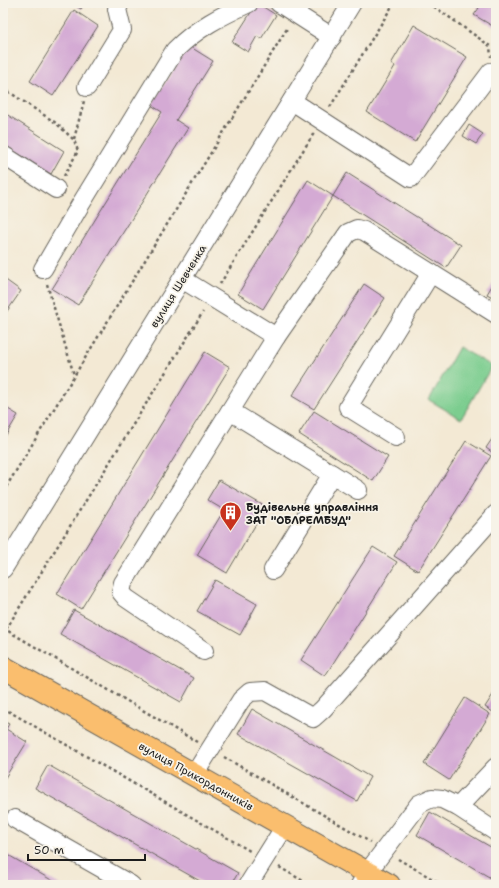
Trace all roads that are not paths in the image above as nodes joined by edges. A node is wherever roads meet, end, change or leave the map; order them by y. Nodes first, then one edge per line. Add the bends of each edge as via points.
1 (120, 3) edge
2 (249, 3) edge
3 (279, 3) edge
4 (352, 3) edge
5 (332, 37) junction
6 (496, 74) edge
7 (87, 87) road end
8 (292, 101) junction
9 (3, 155) edge
10 (56, 189) road end
11 (43, 269) road end
12 (431, 273) junction
13 (182, 279) junction
14 (496, 314) edge
15 (276, 337) junction
16 (230, 411) junction
17 (396, 437) dead end
18 (332, 474) junction
19 (358, 490) dead end
20 (496, 514) edge
21 (3, 569) edge
22 (273, 570) dead end
23 (204, 651) dead end
24 (3, 667) edge
25 (496, 767) edge
26 (194, 775) junction
27 (458, 808) junction
28 (15, 819) dead end
29 (285, 826) junction
30 (496, 832) edge
31 (364, 879) edge
32 (120, 882) edge
33 (248, 885) edge
34 (389, 885) edge

1 - 7 street via 117,8 122,30
2 - 11 street via 217,18 188,37 175,50
3 - 5 street
4 - 5 street, вулиця Шевченка
5 - 8 street, вулиця Шевченка
6 - 8 street via 491,72 411,178
8 - 13 street, вулиця Шевченка
9 - 10 street
12 - 14 street
12 - 15 street via 357,229 348,233
12 - 17 street via 348,407
13 - 15 street
13 - 21 street, вулиця Шевченка
15 - 16 street
16 - 18 street
16 - 23 street via 123,583 121,592
18 - 19 street
18 - 22 street
20 - 26 street via 313,718 265,691 250,692 240,700
24 - 26 main road, вулиця Прикордонників
25 - 27 street
26 - 29 main road, вулиця Прикордонників
27 - 30 street
27 - 31 street via 442,799 432,798 419,804
28 - 32 street
29 - 31 main road, вулиця Прикордонників
29 - 33 street
31 - 34 main road, вулиця Прикордонників

